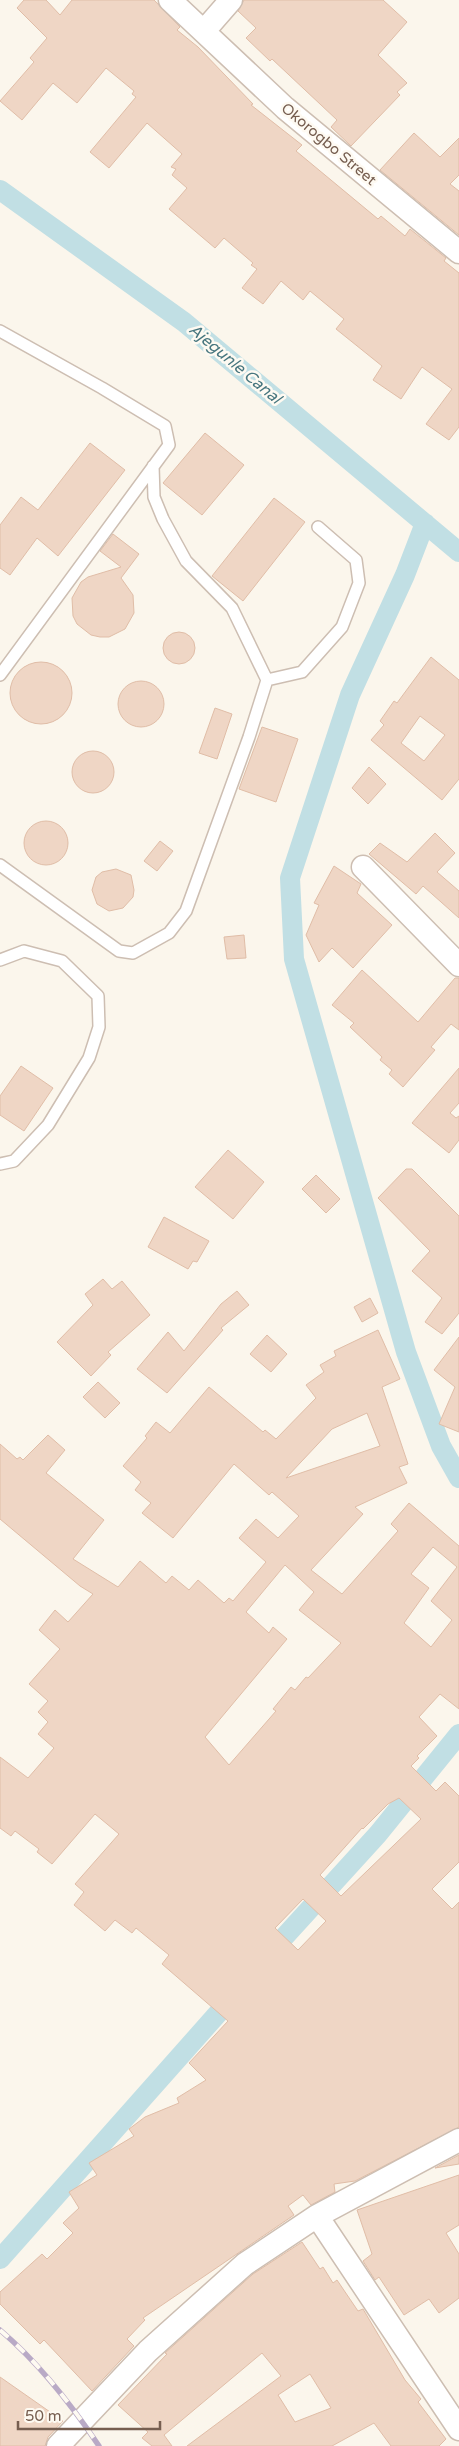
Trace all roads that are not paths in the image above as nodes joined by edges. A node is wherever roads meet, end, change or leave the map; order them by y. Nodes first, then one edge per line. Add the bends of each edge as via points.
1 (170, 0) edge
2 (231, 0) edge
3 (204, 31) junction
4 (459, 252) edge
5 (0, 332) edge
6 (153, 466) junction
7 (318, 527) dead end
8 (0, 675) edge
9 (267, 680) junction
10 (0, 865) edge
11 (363, 867) dead end
12 (0, 960) edge
13 (459, 965) edge
14 (0, 1164) edge
15 (459, 2140) edge
16 (317, 2216) junction
17 (459, 2430) edge
18 (58, 2446) edge

1 - 3 street, Okorogbo Street
2 - 3 street
3 - 4 street, Okorogbo Street via 285,108
5 - 6 lane via 165,426 169,445
6 - 8 lane
6 - 9 lane via 154,498 162,519 186,561 232,608
7 - 9 lane via 356,560 359,583 342,627 302,672
9 - 10 lane via 186,911 169,933 133,953 119,951
11 - 13 street
12 - 14 lane via 24,951 62,961 98,996 99,1026 89,1058 48,1125 14,1161
15 - 16 street
16 - 17 street
16 - 18 street via 245,2264 191,2311 148,2351

